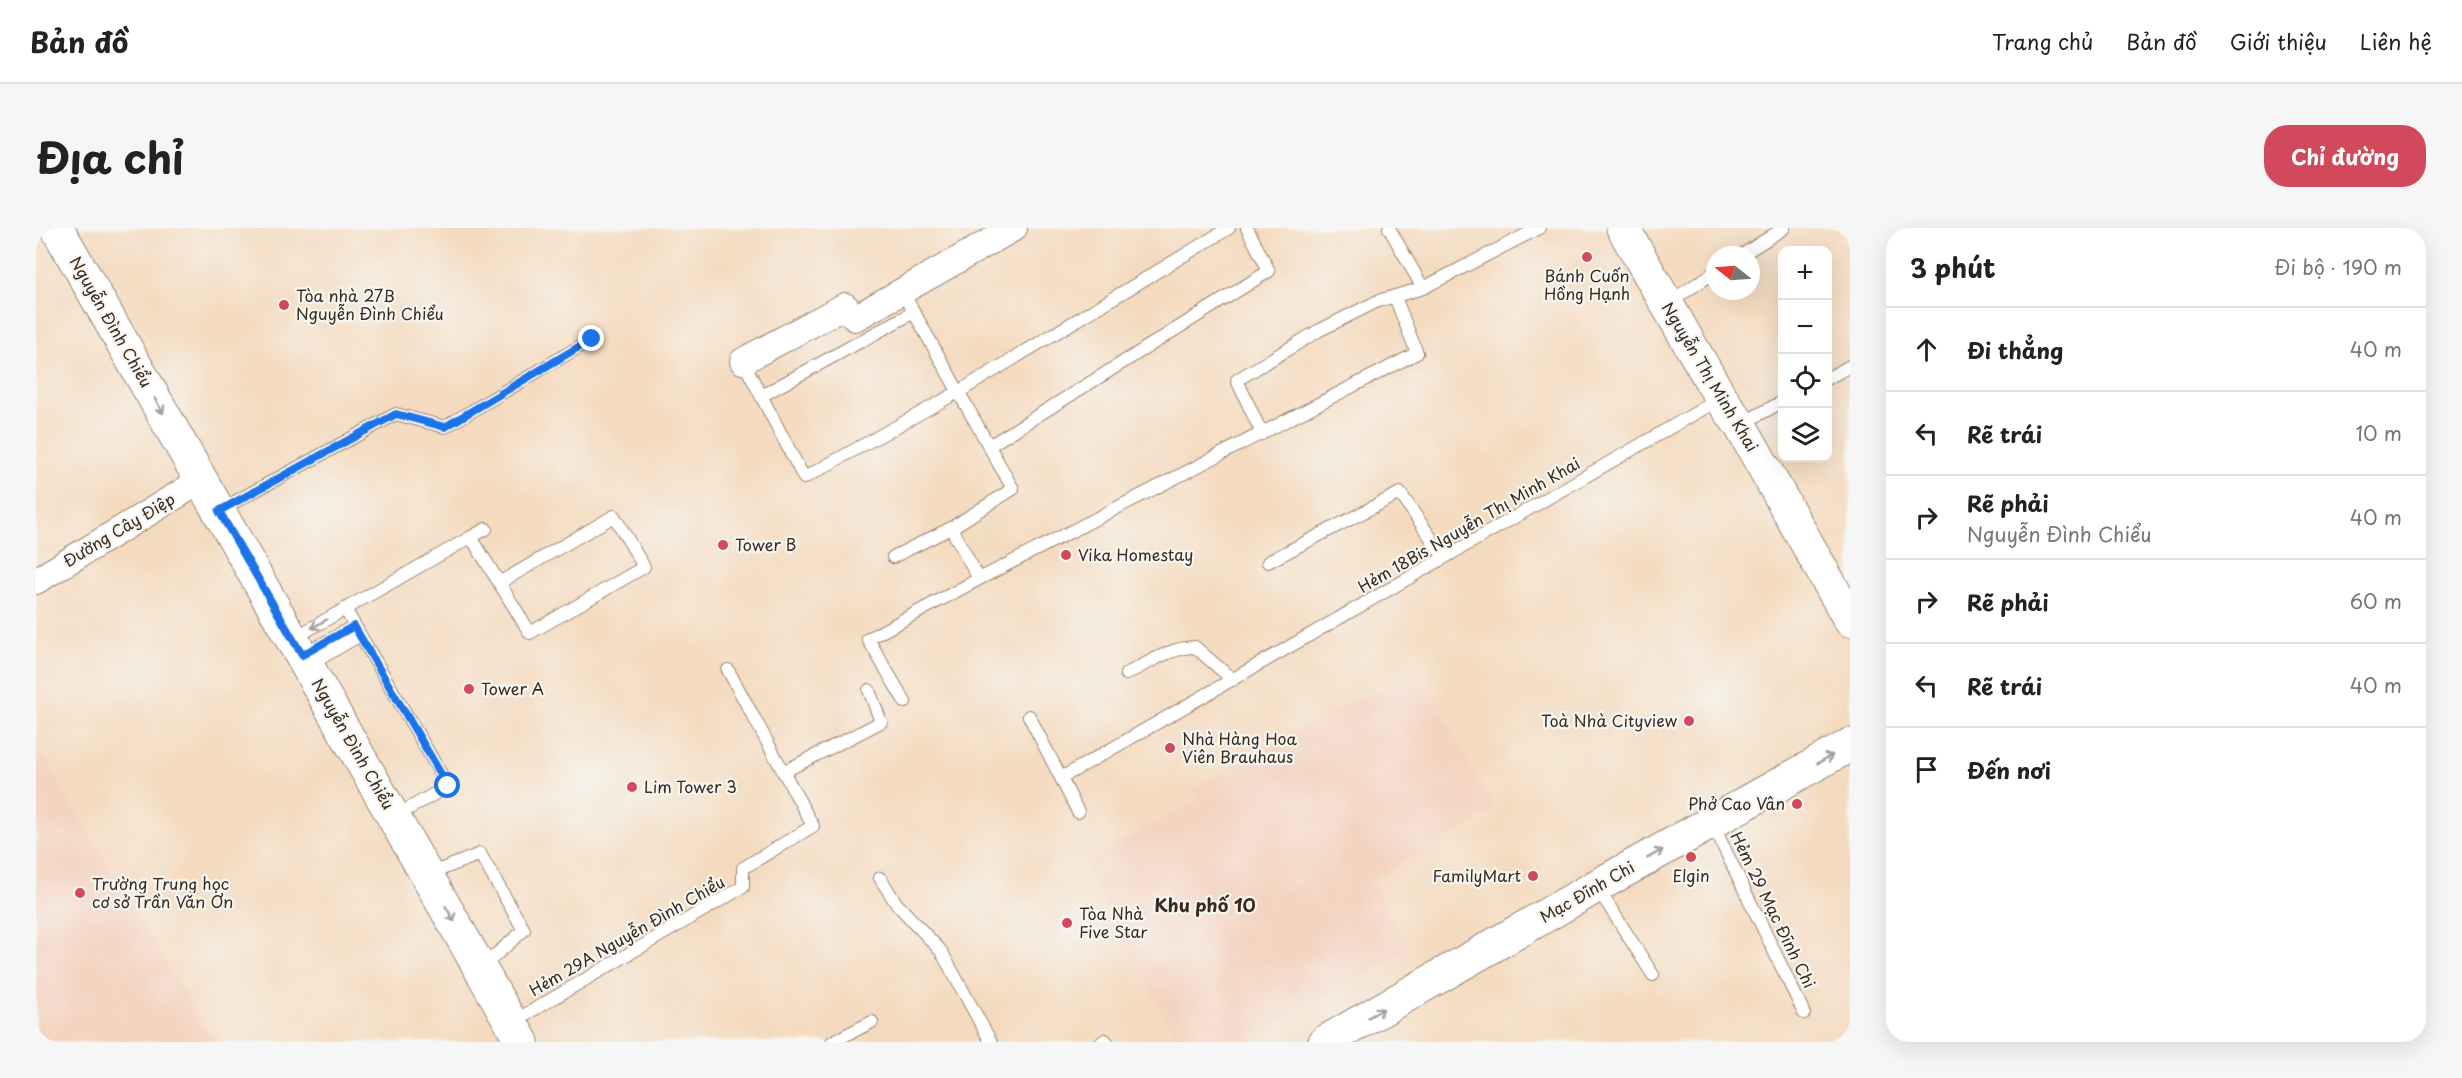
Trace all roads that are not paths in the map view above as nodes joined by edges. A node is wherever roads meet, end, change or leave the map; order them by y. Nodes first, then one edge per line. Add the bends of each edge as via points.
1 (57, 228) edge
2 (1014, 228) edge
3 (1229, 228) edge
4 (1247, 228) edge
5 (1389, 228) edge
6 (1539, 228) edge
7 (1623, 228) edge
8 (1784, 228) edge
9 (1756, 246) edge
10 (1706, 278) edge
11 (1423, 288) junction
12 (1395, 297) junction
13 (908, 301) junction
14 (1667, 304) junction
15 (592, 339) dead end
16 (743, 361) joint
17 (1850, 366) edge
18 (1832, 375) edge
19 (960, 391) junction
20 (761, 396) junction
21 (1721, 398) junction
22 (1778, 404) edge
23 (1740, 425) junction
24 (1262, 434) junction
25 (989, 446) junction
26 (202, 480) junction
27 (219, 511) junction
28 (951, 528) junction
29 (486, 529) dead end
30 (471, 537) junction
31 (893, 557) dead end
32 (1444, 557) junction
33 (1268, 562) dead end
34 (979, 579) junction
35 (36, 581) edge
36 (499, 583) junction
37 (345, 609) junction
38 (1850, 620) edge
39 (357, 630) junction
40 (301, 653) junction
41 (728, 670) dead end
42 (1125, 674) dead end
43 (1233, 680) junction
44 (869, 690) dead end
45 (905, 702) dead end
46 (1029, 716) dead end
47 (1850, 745) edge
48 (783, 772) junction
49 (1061, 778) junction
50 (1078, 812) dead end
51 (394, 817) junction
52 (1712, 822) junction
53 (427, 874) junction
54 (880, 878) dead end
55 (1597, 886) junction
56 (481, 968) junction
57 (1653, 975) dead end
58 (1804, 1012) dead end
59 (872, 1022) dead end
60 (517, 1032) edge
61 (832, 1042) edge
62 (991, 1042) edge
63 (1102, 1042) edge
64 (1107, 1042) edge
65 (1325, 1042) edge

1 -> 26 main road, Nguyễn Đình Chiểu
2 - 13 street
3 - 19 lane
4 - 25 lane via 1269,271
5 - 11 lane
6 - 11 lane
7 - 14 main road, Nguyễn Thị Minh Khai
8 - 9 lane
10 - 14 lane
11 - 12 lane
12 - 24 lane via 1417,353
12 - 24 lane via 1378,301 1318,331 1237,380
13 - 16 street via 855,318 845,306
13 - 19 lane
13 - 20 lane
14 - 21 main road, Nguyễn Thị Minh Khai
15 - 27 lane via 445,427 396,414
16 - 20 lane
17 - 18 lane
19 - 20 lane via 804,478
19 - 25 lane
21 - 23 main road, Nguyễn Thị Minh Khai
21 - 32 lane, Hẻm 18Bis Nguyễn Thị Minh Khai
22 - 23 lane
23 - 38 main road, Nguyễn Thị Minh Khai
24 - 34 lane
25 - 28 lane via 1013,489
26 - 27 main road, Nguyễn Đình Chiểu
26 - 35 street, Đường Cây Điệp
27 - 40 main road, Nguyễn Đình Chiểu
28 - 31 lane
28 - 34 lane
29 - 30 lane
30 - 36 lane
30 - 37 lane
32 - 33 lane via 1400,493
32 - 43 lane, Hẻm 18Bis Nguyễn Thị Minh Khai
34 - 45 lane via 868,639
36 - 36 lane via 530,633 644,567 615,516
37 - 39 lane
37 -> 40 lane
39 - 40 lane
39 - 51 lane via 448,786
40 - 51 main road, Nguyễn Đình Chiểu
41 - 48 lane, Hẻm 29A Nguyễn Đình Chiểu
42 - 43 lane via 1171,652 1195,647
43 - 49 lane, Hẻm 18Bis Nguyễn Thị Minh Khai
44 - 48 lane via 881,722
46 - 49 lane
52 -> 47 main road, Mạc Đĩnh Chi
48 - 60 lane, Hẻm 29A Nguyễn Đình Chiểu via 813,826 743,868 743,887
49 - 50 lane
51 - 53 main road, Nguyễn Đình Chiểu
55 -> 52 main road, Mạc Đĩnh Chi
52 - 58 lane, Hẻm 29 Mạc Đĩnh Chi
53 -> 56 main road, Nguyễn Đình Chiểu
53 - 56 lane via 480,854 524,930
54 - 62 lane via 896,903 941,951
55 - 57 lane
65 -> 55 main road, Mạc Đĩnh Chi
56 - 60 main road, Nguyễn Đình Chiểu
59 - 61 lane
63 - 64 lane

